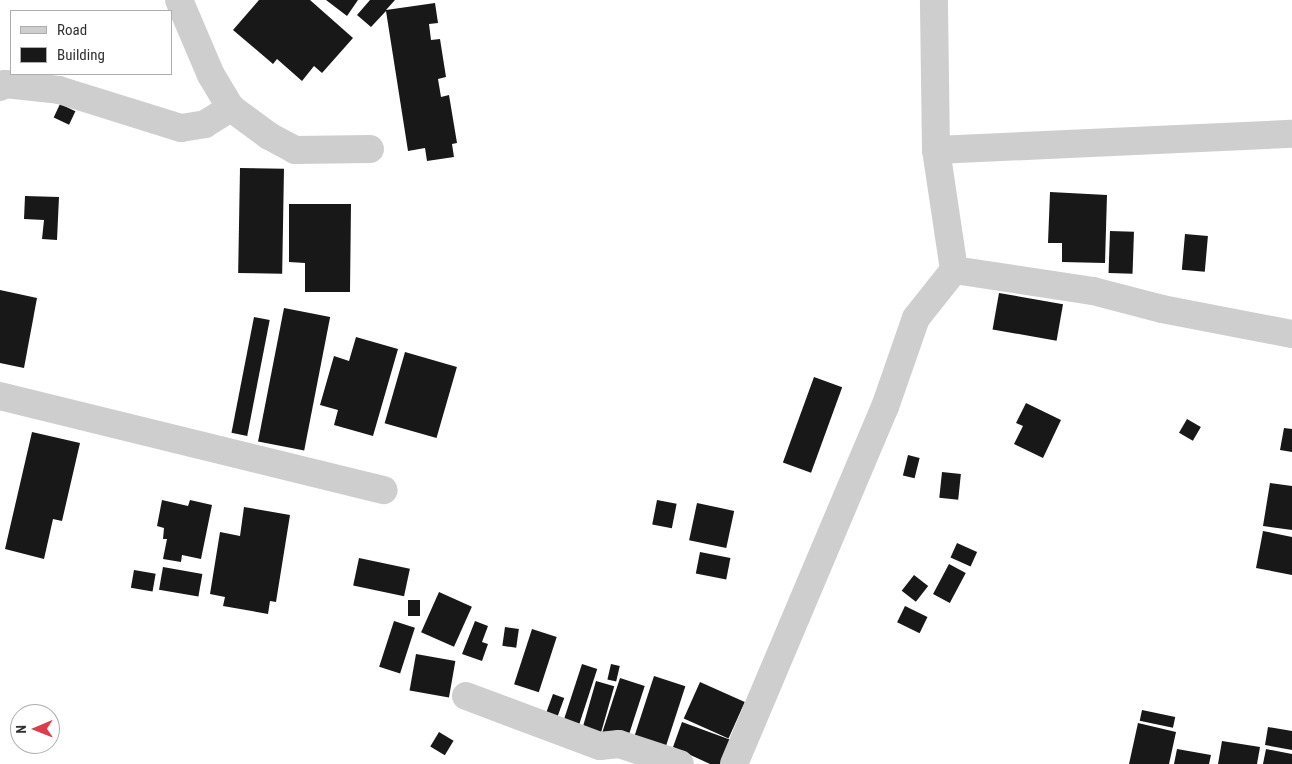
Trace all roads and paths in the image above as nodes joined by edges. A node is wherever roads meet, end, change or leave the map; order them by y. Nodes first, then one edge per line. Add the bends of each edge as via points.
1 (179, 0) edge
2 (934, 0) edge
3 (0, 87) edge
4 (231, 108) junction
5 (1292, 134) edge
6 (370, 149) dead end
7 (936, 150) junction
8 (954, 270) junction
9 (1292, 334) edge
10 (0, 396) edge
11 (384, 490) dead end
12 (466, 696) dead end
13 (680, 764) edge
14 (734, 764) edge

1 - 4 street via 211,75
2 - 7 street
3 - 4 street via 4,84 59,90 181,128 205,124
4 - 6 street via 269,136 295,150
5 - 7 street
7 - 8 street
8 - 9 street via 1093,291 1162,309
8 - 14 street via 916,318 886,407
10 - 11 street
12 - 13 street via 600,746 619,744

